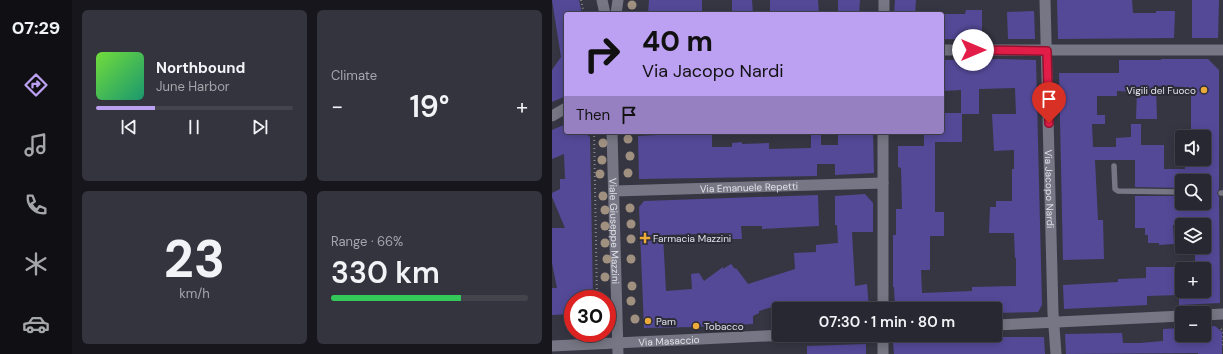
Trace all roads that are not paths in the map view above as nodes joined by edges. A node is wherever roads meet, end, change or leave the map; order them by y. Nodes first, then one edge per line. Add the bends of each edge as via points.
1 (602, 0) edge
2 (618, 0) edge
3 (884, 0) edge
4 (1045, 0) edge
5 (605, 12) edge
6 (616, 12) edge
7 (884, 12) edge
8 (944, 50) edge
9 (1223, 50) edge
10 (1047, 51) junction
11 (564, 109) edge
12 (552, 116) edge
13 (564, 116) edge
14 (883, 134) edge
15 (611, 135) edge
16 (1114, 166) dead end
17 (883, 183) junction
18 (614, 191) junction
19 (1175, 192) edge
20 (883, 302) edge
21 (1223, 314) edge
22 (1211, 315) edge
23 (1175, 316) edge
24 (1053, 323) junction
25 (1002, 326) edge
26 (772, 336) edge
27 (618, 342) junction
28 (883, 342) edge
29 (552, 346) edge
30 (618, 354) edge
31 (883, 354) edge
32 (1056, 354) edge

1 - 5 street
2 - 6 street
3 - 7 street
4 - 10 street, Via Jacopo Nardi
8 - 10 street
9 - 10 street
10 - 24 street, Via Jacopo Nardi
11 - 12 street
12 - 13 street
14 - 17 street
15 - 18 street, Viale Giuseppe Mazzini
16 - 19 lane via 1115,189 1118,191
17 - 18 street, Via Emanuele Repetti
17 - 20 street
18 - 27 street, Viale Giuseppe Mazzini
21 - 22 street
23 - 24 street
24 - 25 street
24 - 32 street, Via Jacopo Nardi
26 - 27 street, Via Masaccio
27 - 29 street, Via Masaccio
27 - 30 street, Viale Giuseppe Mazzini
28 - 31 street

